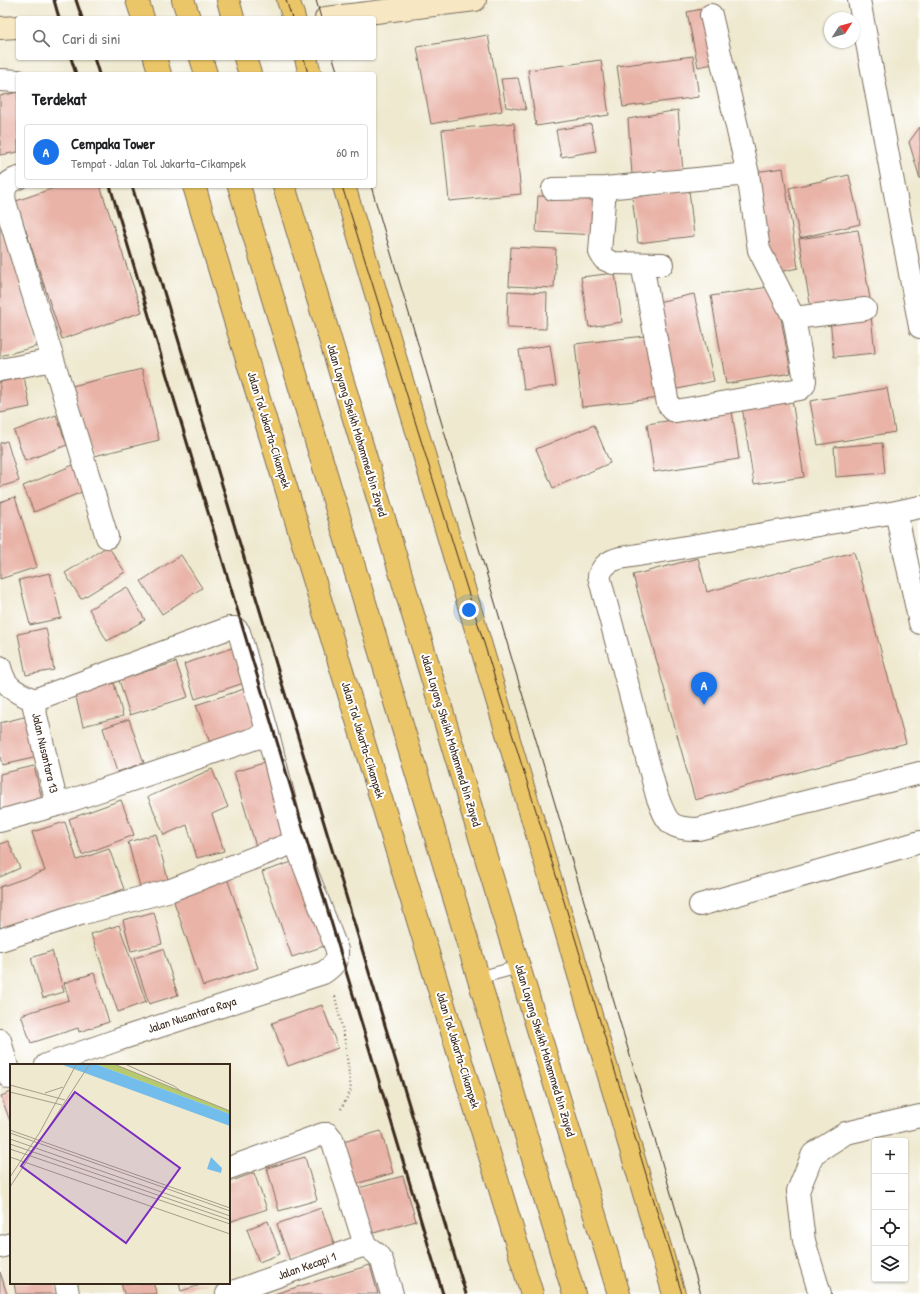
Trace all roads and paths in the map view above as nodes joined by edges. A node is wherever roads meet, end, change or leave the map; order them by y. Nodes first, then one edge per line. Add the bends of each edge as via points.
1 (137, 0) edge
2 (183, 0) edge
3 (228, 0) edge
4 (288, 0) edge
5 (475, 0) edge
6 (858, 0) edge
7 (711, 15) dead end
8 (142, 16) edge
9 (188, 16) edge
10 (232, 16) edge
11 (293, 16) edge
12 (343, 16) edge
13 (16, 27) edge
14 (0, 28) edge
15 (156, 60) edge
16 (202, 60) edge
17 (246, 60) edge
18 (306, 60) edge
19 (159, 72) edge
20 (205, 72) edge
21 (249, 72) edge
22 (310, 72) edge
23 (0, 80) edge
24 (16, 81) edge
25 (748, 174) junction
26 (16, 179) edge
27 (195, 188) edge
28 (240, 188) edge
29 (285, 188) edge
30 (345, 188) edge
31 (605, 188) junction
32 (553, 189) dead end
33 (865, 309) dead end
34 (794, 318) junction
35 (920, 327) edge
36 (52, 360) junction
37 (0, 370) edge
38 (920, 507) edge
39 (896, 512) junction
40 (107, 537) dead end
41 (920, 623) edge
42 (0, 667) edge
43 (34, 700) junction
44 (268, 734) junction
45 (920, 773) edge
46 (57, 805) junction
47 (0, 821) edge
48 (295, 842) junction
49 (920, 842) edge
50 (700, 905) dead end
51 (0, 940) edge
52 (332, 966) junction
53 (519, 967) junction
54 (478, 978) junction
55 (0, 1040) edge
56 (49, 1064) edge
57 (7, 1079) edge
58 (920, 1116) edge
59 (326, 1134) junction
60 (230, 1168) edge
61 (10, 1244) edge
62 (366, 1245) junction
63 (0, 1247) edge
64 (66, 1284) edge
65 (68, 1294) edge
66 (227, 1294) edge
67 (392, 1294) edge
68 (532, 1294) edge
69 (574, 1294) edge
70 (619, 1294) edge
71 (674, 1294) edge
72 (820, 1294) edge

1 - 8 highway
2 - 9 highway
3 - 10 highway
4 - 11 highway
5 - 12 main road
6 - 35 street
7 - 25 street
13 - 14 main road
15 - 19 highway
16 - 20 highway
17 - 21 highway
18 - 22 highway
23 - 24 street
25 - 31 street
25 - 34 street via 759,250
26 - 36 street via 7,183 4,195
27 - 68 highway, Jalan Tol Jakarta–Cikampek
28 - 54 highway
29 - 53 highway, Jalan Layang Sheikh Mohammed bin Zayed
30 - 71 highway
31 - 32 street
31 - 34 street via 600,252 604,259 613,263 652,264 668,404 672,410 802,388 805,380
33 - 34 street
36 - 37 street
36 - 40 street
38 - 39 street
39 - 41 street
39 - 45 street via 620,558 606,564 599,576 657,796 666,819 673,826 698,829
42 - 43 street via 6,684 18,694
43 - 44 street via 235,628 239,632
43 - 46 street, Jalan Nusantara 13
44 - 46 street
44 - 48 street
46 - 47 street
48 - 51 street via 171,890 80,914
48 - 52 street via 337,950 337,957
49 - 50 street
52 - 56 street, Jalan Nusantara Raya via 323,973
52 - 59 path via 351,1090
53 - 54 lane
53 - 70 highway, Jalan Layang Sheikh Mohammed bin Zayed
54 - 69 highway
55 - 57 street
58 - 72 street via 846,1134 813,1154 798,1191 804,1241
59 - 60 street
59 - 62 street via 332,1139
61 - 63 street
62 - 66 street, Jalan Kecapi 1
62 - 67 street via 382,1261
64 - 65 street

